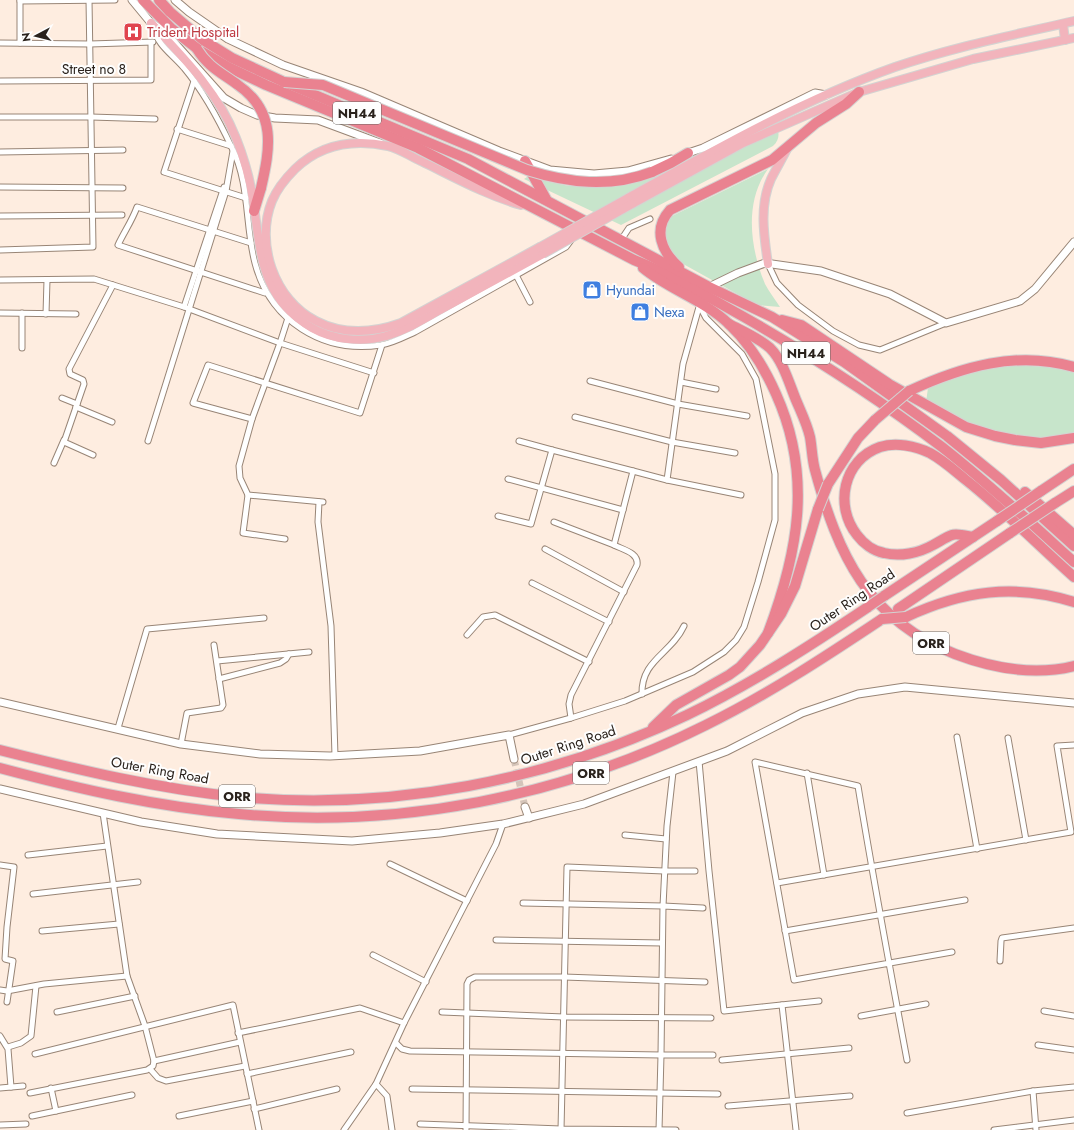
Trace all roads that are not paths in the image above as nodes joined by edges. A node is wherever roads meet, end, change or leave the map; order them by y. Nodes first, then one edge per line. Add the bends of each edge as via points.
1 (89, 0) edge
2 (115, 0) edge
3 (132, 0) edge
4 (143, 0) edge
5 (159, 0) edge
6 (175, 0) edge
7 (20, 1) edge
8 (1074, 22) edge
9 (151, 23) junction
10 (1063, 24) junction
11 (1074, 38) edge
12 (156, 39) junction
13 (1065, 40) junction
14 (0, 43) edge
15 (20, 43) junction
16 (151, 43) junction
17 (90, 44) junction
18 (197, 49) junction
19 (0, 81) edge
20 (90, 81) junction
21 (194, 81) junction
22 (284, 82) junction
23 (859, 92) junction
24 (826, 95) junction
25 (0, 117) edge
26 (91, 117) junction
27 (154, 119) dead end
28 (177, 129) junction
29 (389, 146) junction
30 (232, 148) junction
31 (787, 148) junction
32 (123, 150) dead end
33 (92, 151) junction
34 (0, 152) edge
35 (688, 153) junction
36 (525, 161) junction
37 (0, 187) edge
38 (92, 188) junction
39 (123, 188) dead end
40 (224, 191) junction
41 (246, 198) junction
42 (546, 200) junction
43 (630, 201) junction
44 (530, 207) junction
45 (254, 211) junction
46 (93, 215) junction
47 (122, 215) dead end
48 (0, 216) edge
49 (650, 219) dead end
50 (212, 230) junction
51 (577, 231) junction
52 (607, 233) junction
53 (621, 240) junction
54 (1074, 242) edge
55 (251, 243) junction
56 (602, 243) junction
57 (0, 250) edge
58 (542, 250) junction
59 (634, 260) junction
60 (768, 264) junction
61 (198, 271) junction
62 (516, 275) junction
63 (692, 278) junction
64 (0, 280) edge
65 (47, 280) junction
66 (113, 285) junction
67 (709, 287) junction
68 (265, 292) junction
69 (530, 302) dead end
70 (698, 304) junction
71 (186, 308) junction
72 (0, 313) edge
73 (22, 313) junction
74 (46, 314) junction
75 (76, 314) dead end
76 (772, 317) junction
77 (288, 318) junction
78 (729, 324) junction
79 (946, 324) junction
80 (280, 343) junction
81 (382, 345) junction
82 (22, 348) dead end
83 (1074, 367) edge
84 (374, 373) junction
85 (590, 381) dead end
86 (681, 382) junction
87 (266, 383) junction
88 (889, 384) junction
89 (716, 389) dead end
90 (62, 398) dead end
91 (678, 404) junction
92 (904, 404) junction
93 (76, 405) junction
94 (897, 414) junction
95 (747, 416) dead end
96 (575, 417) dead end
97 (252, 419) junction
98 (112, 422) dead end
99 (1074, 438) edge
100 (64, 440) junction
101 (148, 441) dead end
102 (519, 441) dead end
103 (672, 442) junction
104 (552, 450) junction
105 (735, 453) dead end
106 (93, 455) dead end
107 (54, 463) dead end
108 (1074, 469) edge
109 (633, 471) junction
110 (508, 479) dead end
111 (667, 480) junction
112 (541, 488) junction
113 (1074, 491) edge
114 (248, 495) junction
115 (741, 495) dead end
116 (623, 510) junction
117 (498, 516) dead end
118 (554, 522) dead end
119 (1074, 535) edge
120 (973, 537) junction
121 (285, 539) dead end
122 (614, 545) junction
123 (1074, 546) edge
124 (545, 549) dead end
125 (1074, 562) edge
126 (1074, 577) edge
127 (532, 583) dead end
128 (624, 592) junction
129 (783, 602) junction
130 (1074, 602) edge
131 (264, 618) dead end
132 (882, 619) junction
133 (609, 622) junction
134 (684, 626) dead end
135 (467, 635) dead end
136 (214, 645) dead end
137 (309, 652) dead end
138 (289, 654) junction
139 (217, 661) junction
140 (589, 662) junction
141 (1074, 666) edge
142 (220, 679) junction
143 (642, 694) junction
144 (0, 702) edge
145 (1074, 703) edge
146 (571, 718) junction
147 (118, 728) junction
148 (647, 732) junction
149 (509, 735) junction
150 (957, 736) dead end
151 (1008, 738) dead end
152 (181, 744) junction
153 (1074, 745) edge
154 (0, 750) edge
155 (335, 756) junction
156 (514, 759) tunnel mouth
157 (699, 762) junction
158 (0, 768) edge
159 (673, 772) junction
160 (806, 774) junction
161 (0, 789) edge
162 (525, 807) tunnel mouth
163 (103, 813) junction
164 (529, 818) junction
165 (502, 824) junction
166 (625, 835) dead end
167 (666, 839) junction
168 (1026, 840) junction
169 (107, 846) junction
170 (977, 849) junction
171 (28, 855) dead end
172 (390, 864) dead end
173 (0, 865) edge
174 (872, 867) junction
175 (664, 871) junction
176 (695, 871) dead end
177 (824, 875) junction
178 (138, 882) dead end
179 (777, 883) junction
180 (112, 884) junction
181 (33, 894) dead end
182 (965, 900) dead end
183 (467, 901) junction
184 (523, 903) dead end
185 (566, 904) junction
186 (663, 906) junction
187 (702, 908) dead end
188 (880, 914) junction
189 (119, 924) junction
190 (0, 926) edge
191 (6, 927) junction
192 (1074, 928) edge
193 (42, 931) dead end
194 (785, 931) junction
195 (496, 940) dead end
196 (565, 941) junction
197 (662, 943) junction
198 (952, 952) dead end
199 (373, 955) dead end
200 (1000, 961) dead end
201 (889, 963) junction
202 (127, 976) junction
203 (564, 978) junction
204 (662, 981) junction
205 (426, 982) junction
206 (706, 982) dead end
207 (36, 986) junction
208 (0, 990) edge
209 (8, 991) junction
210 (136, 996) junction
211 (819, 1001) dead end
212 (7, 1002) dead end
213 (926, 1004) dead end
214 (782, 1005) junction
215 (898, 1009) junction
216 (1044, 1011) dead end
217 (57, 1012) dead end
218 (442, 1012) dead end
219 (467, 1014) junction
220 (861, 1016) dead end
221 (1074, 1016) edge
222 (564, 1017) junction
223 (661, 1018) junction
224 (710, 1018) dead end
225 (404, 1023) junction
226 (145, 1026) junction
227 (238, 1033) junction
228 (0, 1036) edge
229 (240, 1042) junction
230 (396, 1043) junction
231 (1038, 1045) dead end
232 (8, 1047) junction
233 (849, 1048) dead end
234 (1074, 1050) edge
235 (351, 1052) dead end
236 (466, 1052) junction
237 (563, 1052) junction
238 (788, 1053) junction
239 (35, 1054) dead end
240 (661, 1055) junction
241 (713, 1055) dead end
242 (722, 1060) dead end
243 (907, 1060) dead end
244 (154, 1061) junction
245 (245, 1066) junction
246 (150, 1068) junction
247 (247, 1074) junction
248 (376, 1084) junction
249 (23, 1086) dead end
250 (11, 1087) junction
251 (1074, 1087) edge
252 (0, 1088) edge
253 (51, 1088) junction
254 (337, 1089) dead end
255 (412, 1089) dead end
256 (466, 1090) junction
257 (1033, 1091) junction
258 (562, 1092) junction
259 (660, 1092) junction
260 (30, 1093) dead end
261 (718, 1094) dead end
262 (132, 1095) dead end
263 (850, 1096) dead end
264 (253, 1101) junction
265 (792, 1101) junction
266 (728, 1106) dead end
267 (254, 1109) junction
268 (56, 1111) junction
269 (907, 1113) dead end
270 (32, 1116) dead end
271 (179, 1116) dead end
272 (1074, 1120) edge
273 (26, 1124) dead end
274 (420, 1124) dead end
275 (0, 1125) edge
276 (466, 1128) edge
277 (1036, 1128) edge
278 (259, 1130) edge
279 (344, 1130) edge
280 (392, 1130) edge
281 (561, 1130) edge
282 (659, 1130) edge
283 (676, 1130) edge
284 (796, 1130) edge
285 (994, 1130) edge

1 - 2 street
1 - 7 street
1 - 17 street
3 - 9 street
4 - 18 highway, NH44
5 - 22 highway, NH44 via 203,40 232,58
6 - 36 street via 228,39 283,65 361,92
7 - 15 street
8 - 10 main road
9 - 12 street
9 - 29 street via 164,31 224,98 241,108 257,115 275,118 318,120
9 - 45 main road via 204,82 226,118 247,171
10 - 13 main road
10 - 24 main road via 955,48 895,67
11 - 13 main road
12 - 16 street
12 - 21 street
13 - 23 main road via 973,59
14 - 15 street
15 - 17 street
16 - 17 street
16 - 20 street, Street no 8 via 151,80
17 - 20 street
18 - 44 highway, NH44 via 266,85 418,148
18 - 45 highway, bridge via 206,63 249,95 263,116 269,134 269,146
19 - 20 street, Street no 8
20 - 26 street
21 - 28 street
21 - 30 street via 214,110
22 - 35 highway, bridge via 323,85 527,170 558,179 610,182 652,172 672,164
22 - 42 highway, NH44 via 468,159
23 - 31 highway
23 - 43 main road via 743,143
24 - 35 street via 816,93
24 - 43 main road via 710,151
25 - 26 street
26 - 27 street
26 - 33 street
28 - 30 street
28 - 40 street via 164,172
29 - 44 main road via 500,199
29 - 58 main road via 341,144 321,150 305,160 290,175 272,200 266,227 271,268 286,295 306,315 325,325 349,331 361,332 389,327
30 - 40 street
30 - 41 street
31 - 60 main road via 770,180 764,205
31 - 63 highway via 772,160 670,210 665,216 661,234 664,250 669,258
32 - 33 street
33 - 34 street
33 - 38 street
35 - 36 street via 628,172 594,174 550,170
36 - 42 highway
37 - 38 street
38 - 39 street
38 - 46 street
40 - 41 street
40 - 50 street
41 - 55 street
42 - 52 highway, NH44
43 - 58 main road, bridge
44 - 51 highway, NH44
45 - 58 main road via 262,265 278,297 293,315 305,324 340,338 373,339 396,333
46 - 47 street
46 - 48 street
46 - 57 street via 93,248
49 - 53 street via 629,228
50 - 55 street
50 - 61 street
50 - 61 street via 137,207 118,245
51 - 56 highway, NH44
51 - 62 street via 566,247
52 - 53 highway, NH44
52 - 56 highway
53 - 63 highway, NH44
54 - 79 street via 1035,289 1020,301
55 - 68 street
56 - 59 highway, NH44
59 - 70 highway, ORR
59 - 94 highway, NH44 via 662,271 801,350
60 - 67 street via 738,273
60 - 79 street via 820,271 890,294
60 - 79 street via 777,283 798,305 833,331 859,345 880,350
61 - 68 street
61 - 71 street
62 - 69 street
62 - 81 street via 415,332
63 - 67 highway, NH44
64 - 65 street
65 - 66 street via 94,279
65 - 74 street
66 - 71 street
66 - 93 street via 69,370 70,374 84,382
67 - 76 highway, NH44
68 - 77 street
70 - 78 highway, ORR
70 - 86 street
70 - 143 street via 706,318 742,354 756,379 775,474 775,520 744,627 736,640 724,652 693,672
71 - 80 street
71 - 101 street
72 - 73 street
73 - 74 street
73 - 82 street
74 - 75 street
76 - 88 highway via 801,325
76 - 92 highway, NH44 via 844,362
77 - 80 street
77 - 81 street via 315,338 337,344
78 - 129 highway, ORR via 748,345 765,371 786,416 794,449 798,478 798,514
78 - 141 highway, ORR via 764,343 777,357 807,426 815,469 835,534 866,589 887,611 905,628 935,646 977,662 1003,668 1039,670
80 - 84 street
80 - 87 street
81 - 84 street
83 - 129 highway, bridge via 1021,360 993,362 962,369 909,391 858,438 828,484 795,586
84 - 87 street via 360,413
85 - 91 street
86 - 89 street
86 - 91 street
87 - 97 street
87 - 97 street via 208,365 193,403
88 - 99 highway via 966,427 995,436 1041,442
88 - 119 highway via 1006,475
90 - 93 street
91 - 95 street
91 - 103 street
92 - 94 highway
92 - 123 highway, NH44 via 1001,480
93 - 98 street
93 - 100 street
94 - 125 highway, NH44 via 999,493
96 - 103 street
97 - 114 street via 239,466 240,478
100 - 106 street
100 - 107 street
102 - 104 street
103 - 105 street
103 - 111 street
104 - 109 street
104 - 112 street
108 - 120 highway, Outer Ring Road / ORR, bridge
109 - 111 street
109 - 116 street
110 - 112 street
111 - 115 street
112 - 116 street
112 - 117 street via 531,524
113 - 132 highway, ORR, bridge
114 - 121 street via 243,533
114 - 155 street via 321,502 318,522 331,626
116 - 122 street
118 - 122 street
120 - 126 highway via 952,534 913,553 883,553 872,548 861,540 846,516 843,501 845,486 851,472 868,453 880,447 905,445 930,453 980,492
120 - 148 highway, Outer Ring Road / ORR, bridge via 756,678 705,706
122 - 128 street via 636,556 638,560
124 - 128 street
127 - 133 street
128 - 133 street
129 - 148 highway via 768,633 740,667 676,705
130 - 132 highway, ORR, bridge via 1034,592 994,591 951,600 906,617
131 - 147 street via 147,629
132 - 158 highway, ORR via 759,697 705,726 654,749 595,772 548,786 444,808 338,817 238,814 134,800
133 - 140 street
134 - 143 street via 676,641 648,668 643,679
135 - 140 street via 483,617 495,615
136 - 139 street
137 - 138 street
138 - 139 street
138 - 142 street via 280,664
139 - 142 street
140 - 146 street via 571,695
142 - 152 street via 221,708 187,713
143 - 146 street
144 - 147 street
145 - 157 street via 905,687 858,694 802,713 727,751
146 - 149 street
147 - 152 street
148 - 154 highway, Outer Ring Road / ORR via 600,751 490,782 420,793 345,800 239,797 137,782
149 - 155 street via 420,750
149 - 156 street
150 - 170 street
151 - 168 street
152 - 155 street via 260,754
153 - 168 street via 1057,746 1071,832
157 - 159 street
157 - 214 street via 724,1010
159 - 164 street via 584,804
159 - 167 street
160 - 174 street via 858,786
160 - 177 street
160 - 179 street via 755,762
161 - 163 street
162 - 164 street
163 - 165 street via 217,834 352,841
163 - 169 street
164 - 165 street
165 - 183 street via 500,834
166 - 167 street
167 - 175 street
168 - 170 street
169 - 171 street
169 - 180 street
170 - 174 street
172 - 183 street
173 - 191 street via 14,867
174 - 177 street
174 - 188 street
175 - 176 street
175 - 185 street via 568,867
175 - 186 street
177 - 179 street
178 - 180 street
179 - 194 street
180 - 181 street
180 - 189 street
182 - 188 street
183 - 205 street
184 - 185 street
185 - 186 street
185 - 196 street
186 - 187 street
186 - 197 street
188 - 194 street
188 - 201 street
189 - 193 street
189 - 202 street
190 - 191 street
191 - 209 street via 4,959 13,961
192 - 200 street via 1002,938
194 - 201 street via 794,980
195 - 196 street
196 - 197 street
196 - 203 street
197 - 204 street
198 - 201 street
199 - 205 street
201 - 215 street
202 - 207 street
202 - 210 street
203 - 204 street
203 - 219 street via 475,977 467,984
203 - 222 street
204 - 206 street
204 - 223 street
205 - 225 street
207 - 209 street
207 - 232 street via 31,1036 22,1043
208 - 209 street
209 - 212 street
210 - 217 street
210 - 226 street
211 - 214 street
213 - 215 street
214 - 238 street
215 - 220 street
215 - 243 street
216 - 221 street
218 - 219 street
219 - 222 street
219 - 236 street
222 - 223 street
222 - 237 street
223 - 224 street
223 - 240 street
225 - 227 street via 360,1008
225 - 230 street
226 - 227 street via 232,1005
226 - 239 street
226 - 244 street
227 - 229 street
228 - 232 street
229 - 244 street
229 - 245 street
230 - 236 street via 402,1049 410,1051
230 - 248 street
231 - 234 street
232 - 250 street
233 - 238 street
235 - 247 street
236 - 237 street
236 - 256 street
237 - 240 street
237 - 258 street
238 - 242 street
238 - 265 street
240 - 241 street
240 - 259 street
244 - 246 street
245 - 246 street via 166,1081 158,1078
245 - 247 street
246 - 253 street
247 - 264 street
248 - 279 street
248 - 280 street via 387,1096
249 - 250 street
250 - 252 street
251 - 257 street
253 - 260 street
253 - 268 street
254 - 267 street
255 - 256 street
256 - 258 street
256 - 276 street
257 - 269 street
257 - 277 street
258 - 259 street
258 - 281 street
259 - 261 street
259 - 282 street
262 - 268 street
263 - 265 street
264 - 267 street
264 - 271 street
265 - 266 street
265 - 284 street
267 - 278 street
268 - 270 street
272 - 277 street
273 - 275 street
274 - 276 street
276 - 281 street
277 - 285 street
281 - 282 street
282 - 283 street

